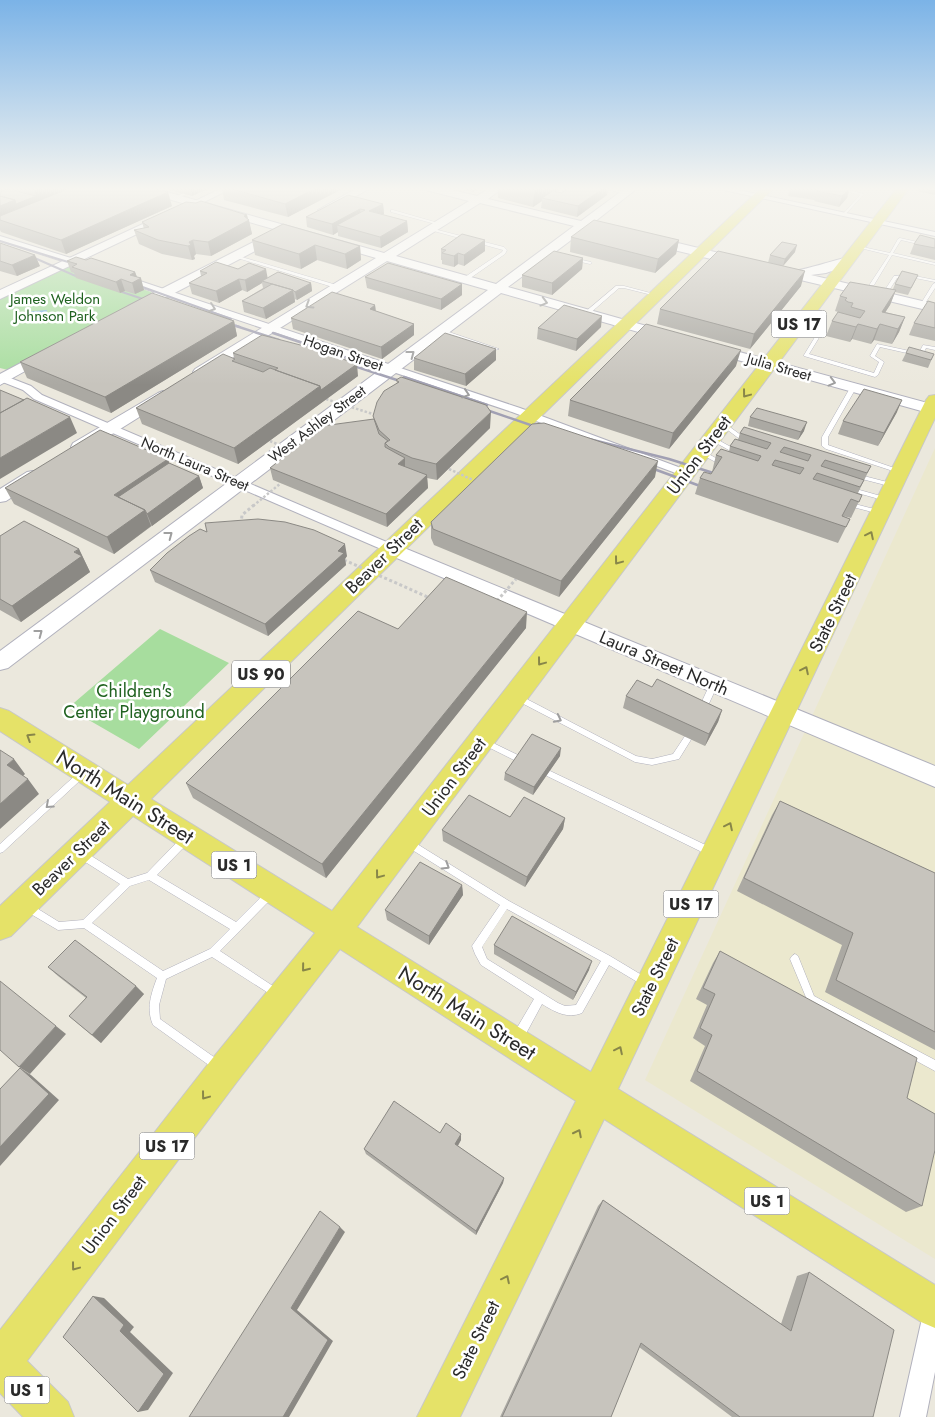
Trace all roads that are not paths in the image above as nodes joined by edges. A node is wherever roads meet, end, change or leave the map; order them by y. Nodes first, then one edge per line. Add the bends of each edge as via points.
1 (48, 253) edge
2 (86, 253) edge
3 (241, 253) edge
4 (368, 253) edge
5 (393, 253) edge
6 (504, 253) edge
7 (550, 253) edge
8 (700, 253) edge
9 (706, 253) edge
10 (852, 253) edge
11 (887, 253) edge
12 (891, 254) junction
13 (235, 256) junction
14 (385, 258) junction
15 (567, 258) edge
16 (70, 260) junction
17 (845, 262) junction
18 (590, 263) dead end
19 (935, 264) edge
20 (95, 269) edge
21 (778, 271) junction
22 (112, 275) edge
23 (464, 280) junction
24 (830, 283) junction
25 (935, 283) edge
26 (872, 284) edge
27 (338, 287) junction
28 (497, 290) junction
29 (166, 293) junction
30 (0, 295) edge
31 (656, 295) junction
32 (883, 296) junction
33 (929, 307) edge
34 (122, 314) edge
35 (586, 314) junction
36 (626, 324) junction
37 (271, 328) junction
38 (795, 329) junction
39 (441, 331) junction
40 (680, 340) edge
41 (65, 344) edge
42 (697, 345) edge
43 (497, 349) edge
44 (935, 349) edge
45 (768, 364) junction
46 (391, 369) junction
47 (1, 378) edge
48 (191, 378) edge
49 (174, 388) edge
50 (853, 388) junction
51 (933, 404) edge
52 (530, 416) junction
53 (723, 424) junction
54 (110, 428) junction
55 (751, 444) edge
56 (706, 445) junction
57 (71, 453) edge
58 (742, 455) edge
59 (47, 467) edge
60 (733, 468) edge
61 (684, 474) junction
62 (853, 475) edge
63 (239, 483) junction
64 (838, 486) edge
65 (891, 492) junction
66 (0, 496) edge
67 (838, 501) edge
68 (392, 549) junction
69 (571, 623) junction
70 (0, 662) edge
71 (714, 684) junction
72 (515, 696) junction
73 (700, 714) edge
74 (784, 714) junction
75 (0, 718) edge
76 (688, 738) edge
77 (482, 740) junction
78 (519, 759) edge
79 (85, 772) junction
80 (548, 773) edge
81 (935, 777) edge
82 (131, 800) junction
83 (188, 836) junction
84 (405, 840) junction
85 (0, 849) edge
86 (77, 852) junction
87 (715, 855) junction
88 (150, 876) junction
89 (127, 883) junction
90 (274, 891) junction
91 (22, 904) junction
92 (506, 904) junction
93 (85, 924) junction
94 (0, 926) edge
95 (236, 928) junction
96 (336, 930) junction
97 (213, 952) junction
98 (795, 959) dead end
99 (607, 960) junction
100 (162, 976) junction
101 (651, 985) junction
102 (282, 997) junction
103 (540, 998) junction
104 (514, 1043) junction
105 (935, 1066) edge
106 (224, 1071) junction
107 (598, 1094) junction
108 (935, 1308) edge
109 (935, 1314) edge
110 (0, 1364) edge
111 (53, 1417) edge
112 (438, 1417) edge
113 (913, 1417) edge

1 - 16 street
2 - 16 street
3 - 13 street
4 - 14 street
5 - 14 street
6 - 23 lane
7 - 28 street, West Ashley Street
8 - 31 main road, Beaver Street / US 90
9 - 21 street
10 - 17 main road, Union Street / US 17
11 - 12 lane
12 - 19 lane
12 - 26 lane
13 - 27 lane
13 - 29 street
14 - 23 street
14 - 27 street
15 - 18 lane
16 - 20 street
16 - 30 street
17 - 21 street via 811,272
17 - 24 main road, Union Street / US 17
21 - 24 street
22 - 29 street, Hogan Street
23 - 28 street
24 - 32 street
24 - 38 main road, Union Street / US 17
25 - 32 lane via 910,276 896,277
25 - 33 lane
27 -> 37 street
28 -> 35 street
28 - 39 street, West Ashley Street
29 - 34 street
29 -> 37 street, Hogan Street
31 - 35 lane via 618,287
31 - 36 main road, Beaver Street / US 90
32 - 33 street
35 - 36 street
36 - 40 street
36 - 52 main road, Beaver Street / US 90
37 - 46 street, Hogan Street
37 - 48 street
38 - 44 lane via 818,336 806,354 875,374 882,362 872,356 879,345 920,355 925,346
38 - 45 main road, Union Street / US 17
39 - 43 lane
46 -> 39 street, West Ashley Street
41 - 47 street
42 - 45 street, Julia Street
45 -> 50 street, Julia Street
45 -> 53 main road, Union Street / US 17
46 -> 52 street, Hogan Street
46 - 63 street, West Ashley Street
47 - 54 street, North Laura Street via 25,387 38,398
49 - 54 street
50 - 51 street, Julia Street
50 - 65 lane via 826,437 825,446
51 - 65 main road, State Street / US 17
52 - 61 street, Hogan Street
52 - 68 main road, Beaver Street / US 90
53 - 55 lane
53 - 56 main road, Union Street / US 17
54 - 57 street
54 - 63 street, North Laura Street
56 - 58 lane
56 - 60 lane
56 - 61 main road, Union Street / US 17
59 - 66 street
61 -> 69 main road, Union Street / US 17
62 - 65 lane
63 - 68 street, North Laura Street
70 -> 63 street, West Ashley Street
64 - 65 lane
65 - 67 lane
74 -> 65 main road, State Street / US 17
68 - 69 street, Laura Street North
68 - 82 main road, Beaver Street / US 90
69 - 71 street, Laura Street North
69 -> 72 main road, Union Street / US 17
71 - 73 lane
71 - 74 street, Laura Street North
72 -> 76 lane via 635,759 652,762 676,757
72 - 77 main road, Union Street / US 17
74 - 81 street, Laura Street North
87 -> 74 main road, State Street / US 17
79 -> 75 main road, North Main Street / US 1
77 - 78 lane
77 - 84 main road, Union Street / US 17
79 - 82 main road, North Main Street / US 1
79 -> 85 lane
80 - 87 lane
82 - 83 main road, North Main Street / US 1
82 - 86 main road, Beaver Street / US 90
83 - 88 lane
83 - 90 main road, North Main Street / US 1
84 -> 92 lane
84 -> 96 main road, Union Street / US 17
86 - 89 lane
86 - 91 main road, Beaver Street / US 90
87 - 101 main road, State Street / US 17
88 - 89 lane
88 - 95 lane
89 - 93 lane
90 - 95 lane
90 - 96 main road, North Main Street / US 1
91 - 93 lane via 58,926
91 - 94 main road, Beaver Street / US 90
92 - 99 lane
92 - 103 lane via 478,946 478,951 484,962
93 - 100 lane
95 - 97 lane
96 -> 102 main road, Union Street / US 17
96 - 104 main road, North Main Street / US 1
97 - 100 lane
97 - 102 lane
98 - 105 lane via 811,1000
99 - 101 lane
99 - 103 lane via 579,1010 565,1011
100 - 106 lane via 154,1003 156,1022
107 -> 101 main road, State Street / US 17
102 - 106 main road, Union Street / US 17
103 - 104 lane
104 - 107 main road, North Main Street / US 1
106 -> 110 main road, Union Street / US 17
107 - 108 main road, North Main Street / US 1
112 -> 107 main road, State Street
109 - 113 street
110 - 111 main road, US 1

